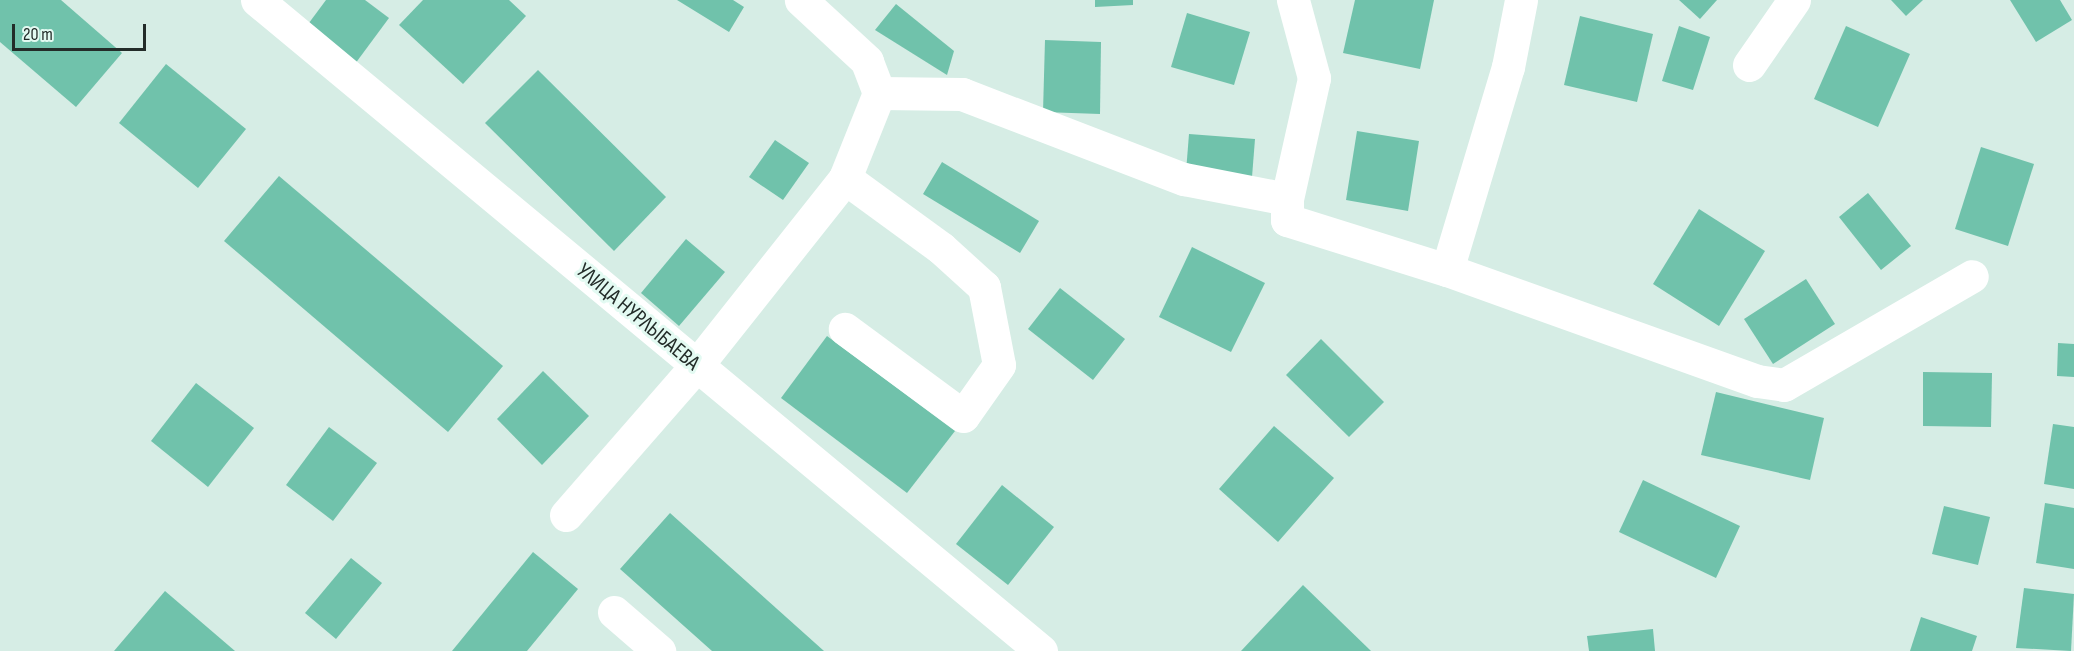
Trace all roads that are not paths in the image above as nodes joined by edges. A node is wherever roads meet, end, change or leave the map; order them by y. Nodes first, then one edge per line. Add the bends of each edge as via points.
1 (257, 0) edge
2 (801, 0) edge
3 (1293, 0) edge
4 (1521, 0) edge
5 (1794, 0) edge
6 (1749, 65) dead end
7 (879, 93) junction
8 (844, 178) junction
9 (1287, 199) junction
10 (1447, 270) junction
11 (1972, 276) dead end
12 (845, 329) dead end
13 (697, 365) junction
14 (566, 515) dead end
15 (614, 612) dead end
16 (1023, 645) edge
17 (659, 651) edge

1 - 13 street, УЛИЦА НУРЛЫБАЕВА
2 - 7 street via 867,61
3 - 9 street via 1314,78
4 - 10 street via 1508,67
5 - 6 street
7 - 8 street
7 - 9 street via 962,94 1184,179
8 - 12 street via 941,248 984,287 999,365 963,416
8 - 13 street
9 - 10 street via 1287,220
10 - 11 street via 1757,381 1784,385
13 - 14 street
13 - 16 street, УЛИЦА НУРЛЫБАЕВА
15 - 17 street

